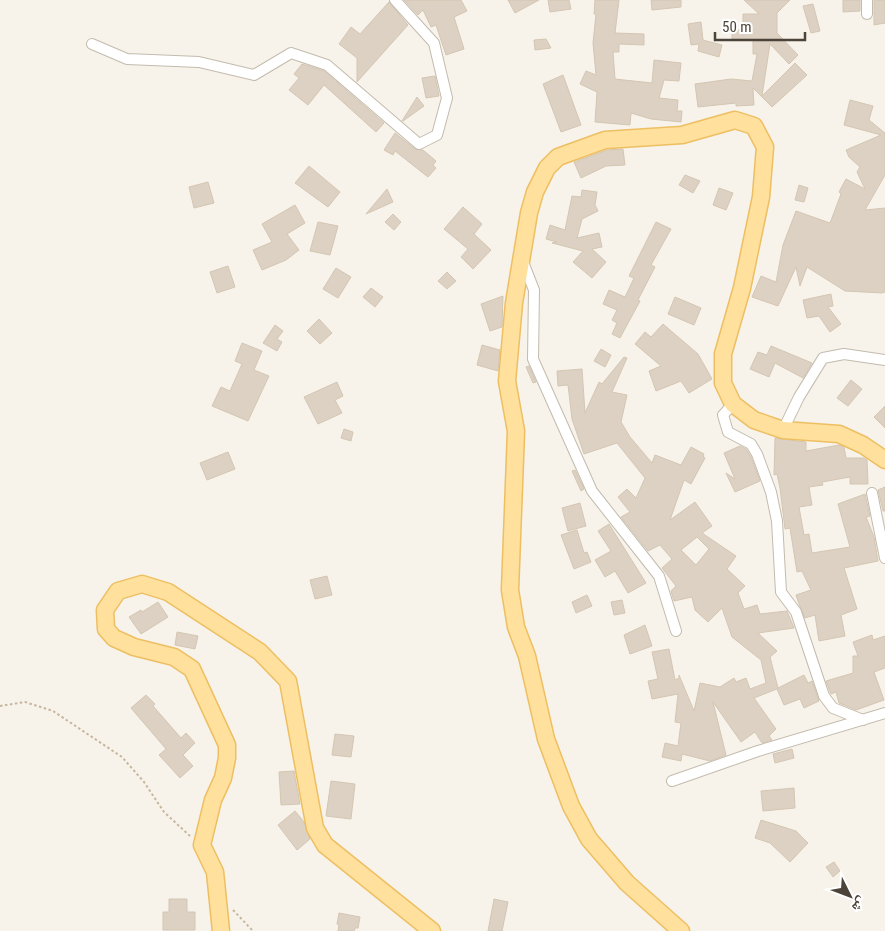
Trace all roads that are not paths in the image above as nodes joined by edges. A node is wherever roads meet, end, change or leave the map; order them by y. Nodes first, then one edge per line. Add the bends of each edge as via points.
1 (395, 0) edge
2 (867, 0) edge
3 (867, 14) dead end
4 (92, 44) dead end
5 (522, 259) junction
6 (885, 360) edge
7 (733, 404) junction
8 (783, 430) junction
9 (885, 460) edge
10 (872, 493) dead end
11 (885, 558) edge
12 (676, 630) dead end
13 (885, 713) edge
14 (863, 720) junction
15 (672, 781) dead end
16 (221, 931) edge
17 (432, 931) edge
18 (681, 931) edge

1 - 4 street via 434,43 447,98 437,135 419,144 327,65 290,53 254,75 199,62 127,59
2 - 3 street
5 - 7 main road via 535,192 548,168 558,158 605,140 682,135 735,120 754,126 765,147 761,197 742,288 723,354 723,383
5 - 12 street via 534,290 533,359 592,491 659,576
5 - 18 main road via 514,303 507,381 516,430 510,590 516,627 527,656 546,739 580,823 589,839 627,883
6 - 8 street via 844,354 823,358
7 - 8 main road via 754,420
7 - 14 street via 723,415 728,432 752,444 771,492 777,521 781,592 796,612 824,696 833,708
8 - 9 main road via 839,434
10 - 11 street
13 - 14 street
14 - 15 street
16 - 17 main road via 214,872 202,845 212,800 223,778 227,745 192,669 174,656 134,647 114,638 106,629 105,610 118,591 142,584 168,592 260,652 276,667 288,682 315,828 325,845

